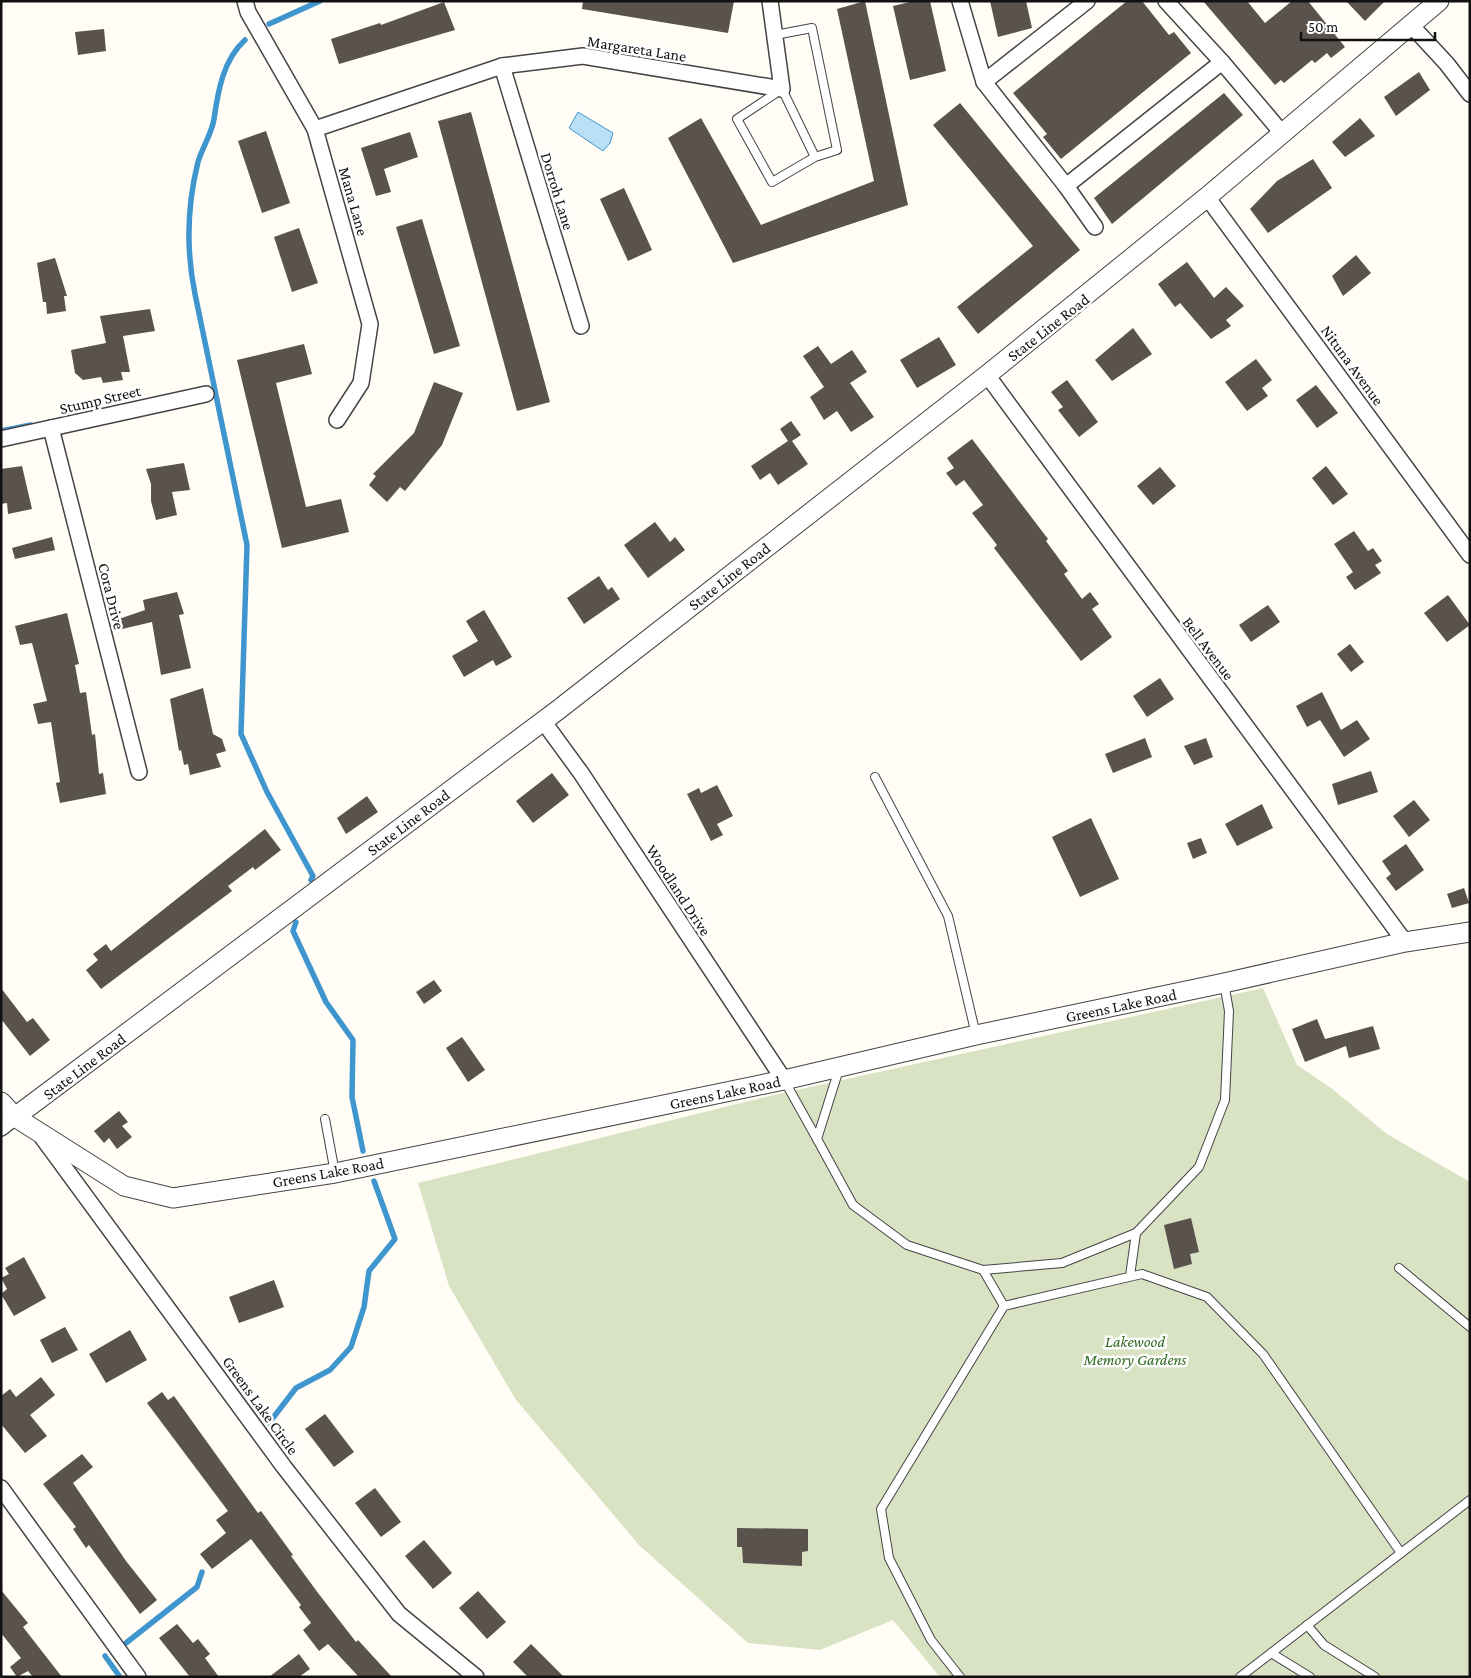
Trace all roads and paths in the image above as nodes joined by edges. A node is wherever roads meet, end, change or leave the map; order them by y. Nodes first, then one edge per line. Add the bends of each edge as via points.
1 (245, 1) edge
2 (770, 1) edge
3 (960, 1) edge
4 (1087, 1) edge
5 (1166, 1) edge
6 (1439, 1) edge
7 (1410, 24) junction
8 (774, 36) junction
9 (1222, 62) junction
10 (502, 66) junction
11 (984, 82) junction
12 (782, 89) junction
13 (1470, 94) edge
14 (315, 129) junction
15 (1282, 133) junction
16 (815, 157) junction
17 (1066, 186) junction
18 (1208, 197) junction
19 (1095, 227) dead end
20 (581, 326) dead end
21 (987, 375) junction
22 (206, 394) dead end
23 (337, 420) dead end
24 (51, 428) junction
25 (1, 440) edge
26 (1470, 555) edge
27 (543, 721) junction
28 (139, 772) dead end
29 (875, 777) dead end
30 (1470, 932) edge
31 (1405, 942) junction
32 (1224, 983) junction
33 (976, 1035) junction
34 (840, 1065) junction
35 (784, 1080) junction
36 (1, 1102) edge
37 (325, 1119) dead end
38 (8, 1123) edge
39 (40, 1134) junction
40 (817, 1139) junction
41 (335, 1173) junction
42 (1136, 1233) junction
43 (1399, 1268) dead end
44 (983, 1270) junction
45 (1130, 1276) junction
46 (1004, 1306) junction
47 (1470, 1327) edge
48 (1, 1488) edge
49 (1470, 1500) edge
50 (1401, 1553) junction
51 (1307, 1625) junction
52 (1271, 1653) junction
53 (138, 1677) edge
54 (476, 1677) edge
55 (960, 1677) edge
56 (1240, 1677) edge
57 (1310, 1677) edge
58 (1375, 1677) edge

1 - 14 street, Mana Lane via 248,12
2 - 8 street
3 - 11 street
4 - 11 street
5 - 9 street
6 - 7 street, State Line Road
7 - 13 street
7 - 15 street, State Line Road
8 - 12 street
8 - 16 lane via 812,28 837,150
9 - 15 street
9 - 17 street
10 - 12 street, Margareta Lane via 583,56
10 - 14 street, Margareta Lane
10 - 20 street, Dorroh Lane
11 - 17 street
12 - 16 lane
12 - 16 lane via 737,119 772,182
14 - 23 street, Mana Lane via 370,324 362,383
15 - 18 street, State Line Road
17 - 19 street
18 - 21 street, State Line Road
18 - 26 street, Nituna Avenue
21 - 27 street, State Line Road
21 - 31 street, Bell Avenue
22 - 24 street, Stump Street
24 - 25 street, Stump Street
24 - 28 street, Cora Drive
27 - 35 street, Woodland Drive via 581,773
27 - 38 street, State Line Road
29 - 33 lane via 948,916
30 - 31 street, Greens Lake Road
31 - 32 street, Greens Lake Road
32 - 33 street, Greens Lake Road
32 - 42 lane via 1229,1012 1225,1100 1199,1167
33 - 34 street, Greens Lake Road
34 - 35 street, Greens Lake Road
34 - 40 lane
35 - 40 lane
35 - 41 street, Greens Lake Road
36 - 38 street, Greens Lake Road
37 - 41 lane
38 - 39 street, Greens Lake Road
39 - 41 street, Greens Lake Road via 124,1186 173,1198
39 - 54 street, Greens Lake Circle via 284,1467 399,1614
40 - 44 lane via 853,1205 907,1245
42 - 44 lane via 1062,1263
42 - 45 lane
43 - 47 lane
44 - 46 lane
45 - 46 lane
45 - 50 lane via 1142,1274 1207,1297 1256,1346
46 - 55 lane via 880,1509 888,1558 931,1640
48 - 53 street
49 - 50 lane
50 - 51 lane
51 - 52 lane
51 - 58 lane via 1324,1645
52 - 56 lane
52 - 57 lane

